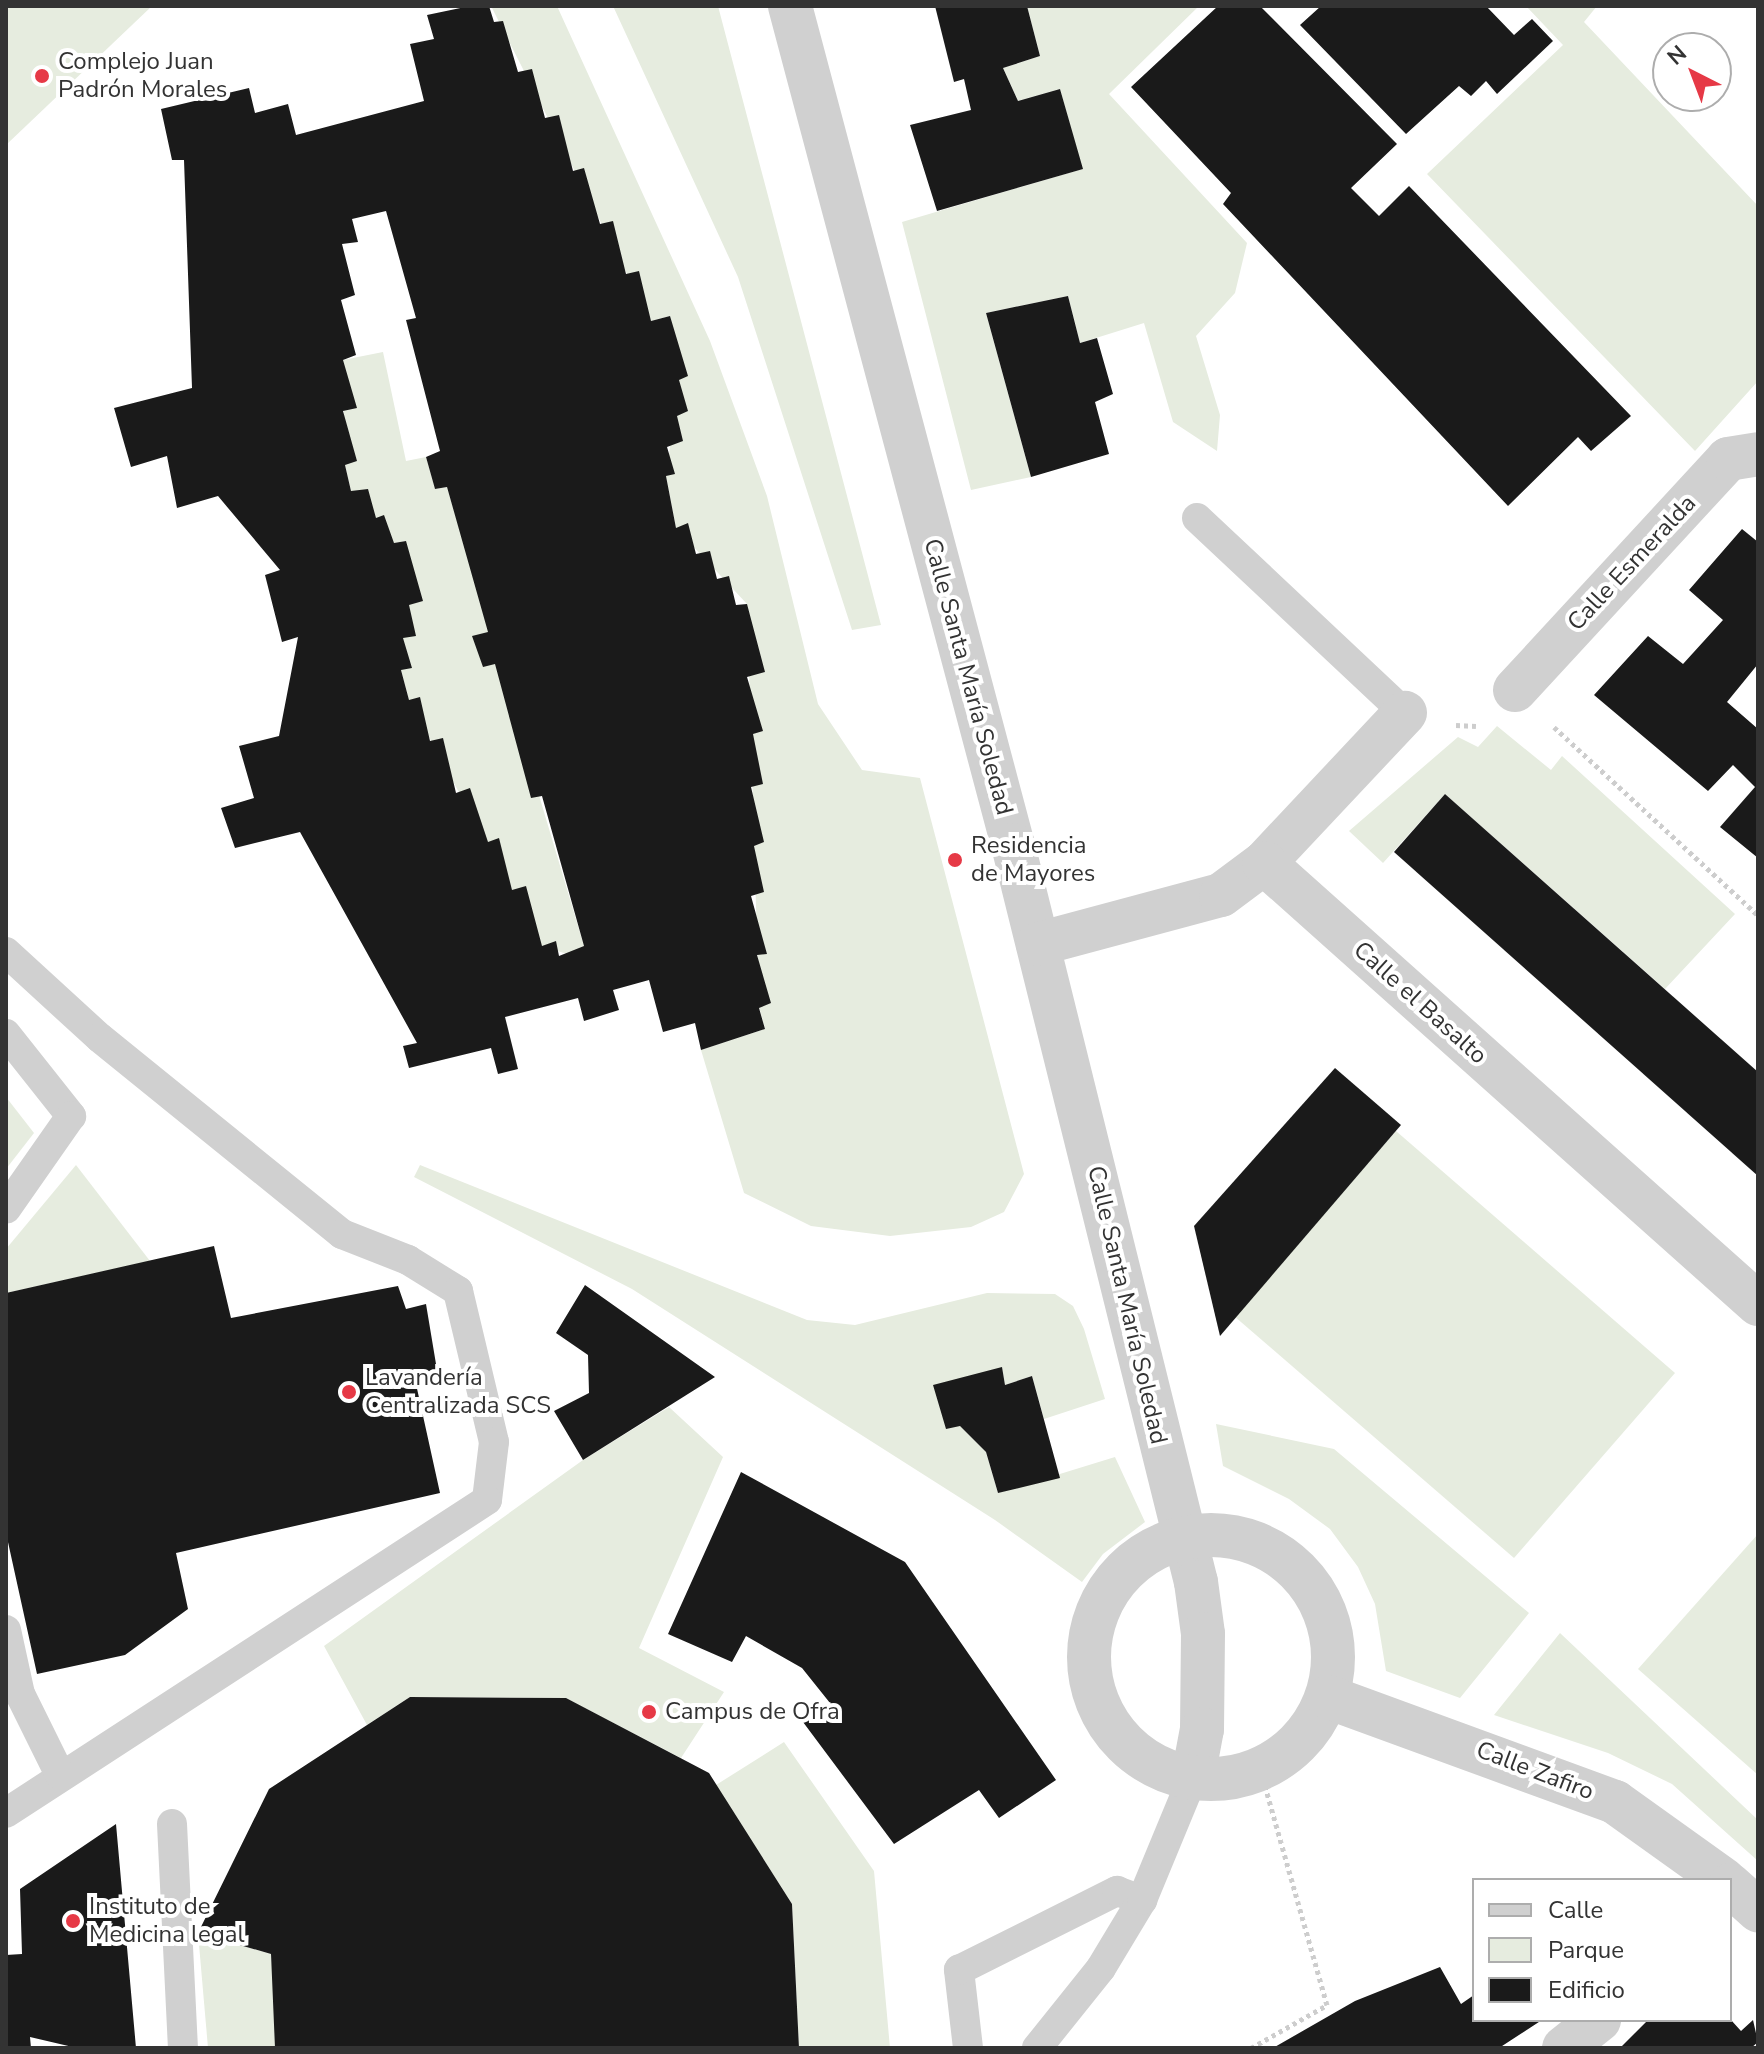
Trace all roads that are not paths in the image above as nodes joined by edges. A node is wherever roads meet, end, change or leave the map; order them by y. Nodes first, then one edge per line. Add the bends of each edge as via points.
1 (790, 6) edge
2 (1758, 454) edge
3 (1197, 518) dead end
4 (1515, 690) road end
5 (1405, 713) joint
6 (1264, 863) junction
7 (1038, 944) junction
8 (6, 952) edge
9 (6, 1034) edge
10 (6, 1209) edge
11 (1758, 1304) edge
12 (1182, 1537) junction
13 (6, 1630) edge
14 (1328, 1697) junction
15 (60, 1775) junction
16 (1193, 1777) junction
17 (6, 1813) edge
18 (172, 1824) dead end
19 (1712, 1878) edge
20 (1142, 1900) junction
21 (1596, 2022) edge
22 (183, 2048) edge
23 (968, 2048) edge
24 (1037, 2048) edge
25 (1564, 2048) edge

1 - 7 street, Calle Santa María Soledad
2 - 4 street, Calle Esmeralda via 1728,459
3 - 5 lane
5 - 6 street
6 - 7 street via 1221,895
6 - 11 street, Calle el Basalto
7 - 12 street, Calle Santa María Soledad
8 - 15 lane via 100,1038 342,1234 408,1260 458,1291 494,1442 487,1500
9 - 10 lane via 71,1116
12 - 14 street via 1216,1533 1254,1540 1293,1564 1321,1600 1334,1642
12 - 16 street, Calle Santa María Soledad via 1203,1634 1202,1729
12 - 16 street via 1148,1551 1120,1573 1101,1603 1089,1670 1096,1700 1115,1734 1165,1771
13 - 15 lane via 20,1694
14 - 16 street via 1299,1743 1260,1769 1217,1780
14 - 19 street, Calle Zafiro via 1615,1802
15 - 17 lane
16 - 20 lane, Calle Santa María Soledad
18 - 22 lane
20 - 23 lane via 1117,1891 959,1970
20 - 24 lane, Calle Santa María Soledad via 1101,1968
21 - 25 street

